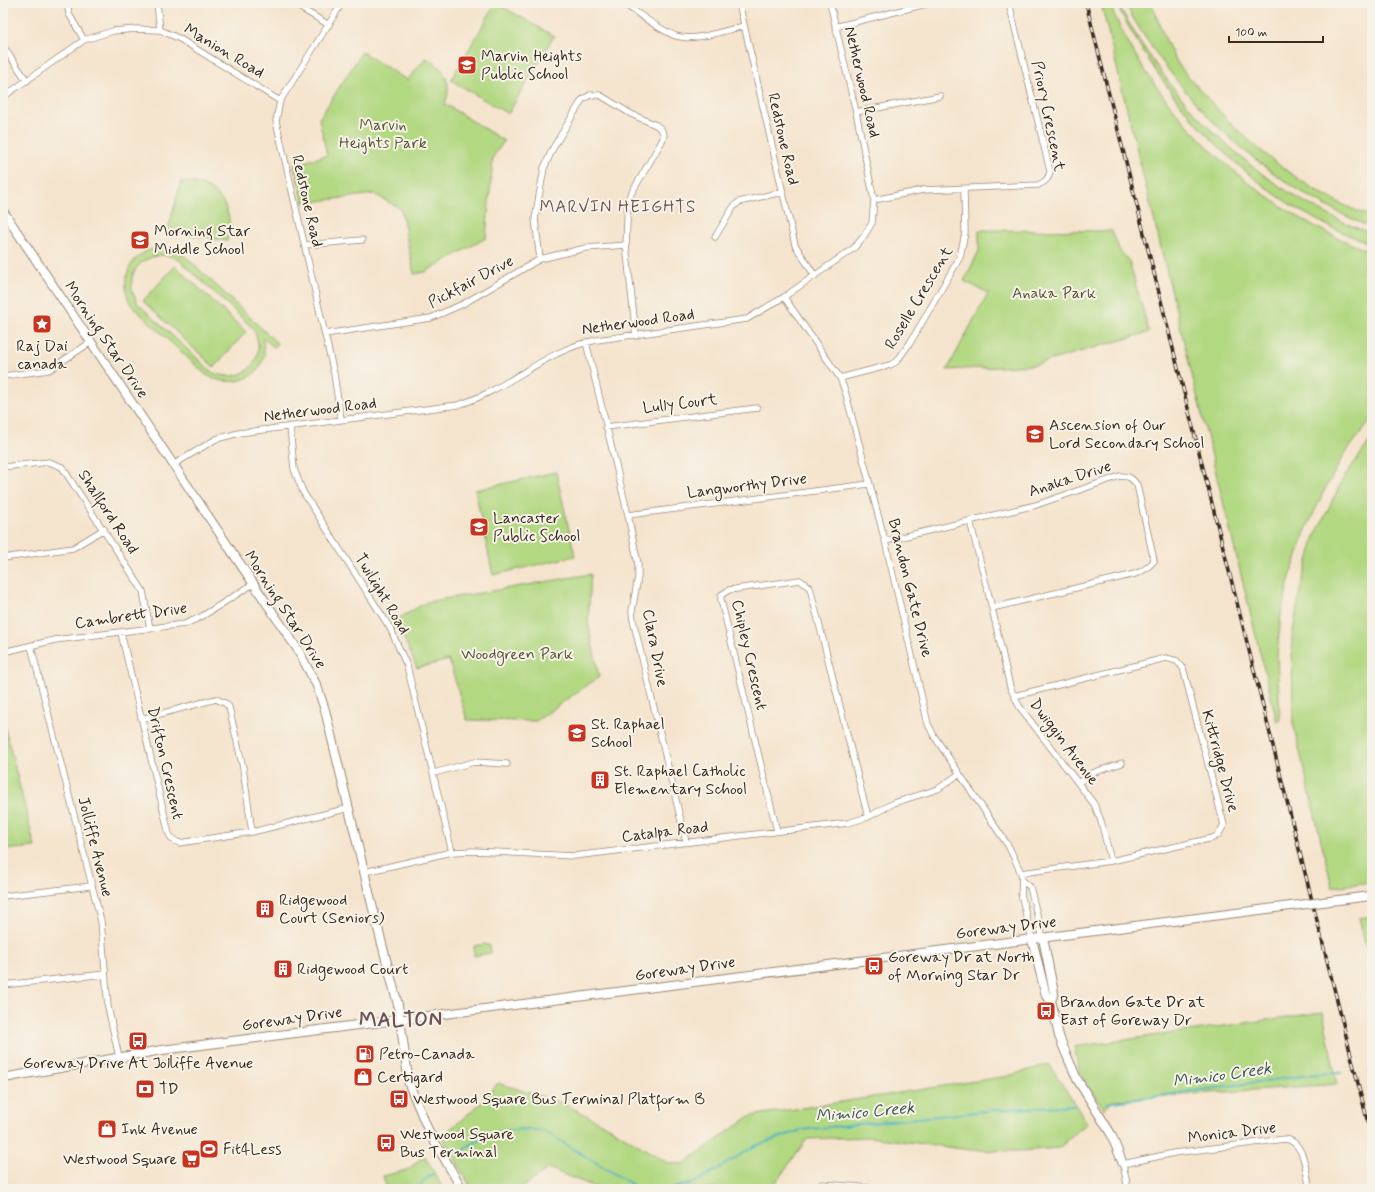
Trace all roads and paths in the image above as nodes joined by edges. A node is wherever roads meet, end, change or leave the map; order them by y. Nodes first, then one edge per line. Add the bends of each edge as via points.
1 (67, 3) edge
2 (157, 3) edge
3 (292, 3) edge
4 (342, 3) edge
5 (623, 3) edge
6 (739, 3) edge
7 (830, 3) edge
8 (930, 3) edge
9 (1009, 3) edge
10 (329, 25) junction
11 (744, 26) junction
12 (835, 26) junction
13 (160, 30) junction
14 (84, 40) junction
15 (3, 46) edge
16 (27, 81) junction
17 (940, 96) dead end
18 (3, 97) edge
19 (280, 101) junction
20 (856, 112) junction
21 (964, 189) junction
22 (782, 192) junction
23 (874, 200) junction
24 (3, 211) edge
25 (715, 237) dead end
26 (362, 240) dead end
27 (305, 245) junction
28 (626, 245) junction
29 (540, 259) junction
30 (815, 276) junction
31 (784, 297) junction
32 (325, 334) junction
33 (636, 336) junction
34 (91, 342) junction
35 (586, 342) junction
36 (3, 376) edge
37 (840, 378) junction
38 (757, 408) dead end
39 (340, 420) junction
40 (290, 427) junction
41 (606, 427) junction
42 (174, 465) junction
43 (3, 467) edge
44 (869, 484) junction
45 (628, 515) junction
46 (970, 521) junction
47 (104, 529) junction
48 (885, 541) junction
49 (3, 558) edge
50 (253, 584) junction
51 (992, 608) junction
52 (150, 629) junction
53 (121, 633) junction
54 (31, 646) junction
55 (3, 652) edge
56 (1014, 696) junction
57 (141, 718) junction
58 (1122, 763) dead end
59 (507, 764) dead end
60 (434, 773) junction
61 (959, 774) junction
62 (1078, 783) junction
63 (349, 808) junction
64 (868, 817) junction
65 (776, 831) junction
66 (252, 832) junction
67 (686, 842) junction
68 (452, 852) junction
69 (1111, 861) junction
70 (365, 872) junction
71 (1021, 873) junction
72 (1022, 880) junction
73 (91, 886) junction
74 (3, 896) edge
75 (1371, 896) edge
76 (1042, 938) junction
77 (1032, 939) junction
78 (105, 974) junction
79 (3, 985) edge
80 (1051, 1000) junction
81 (401, 1020) junction
82 (119, 1057) junction
83 (3, 1078) edge
84 (1123, 1164) junction
85 (462, 1189) edge
86 (815, 1189) edge
87 (883, 1189) edge
88 (1128, 1189) edge
89 (1310, 1189) edge

1 - 14 street via 69,14
2 - 13 street
3 - 10 street
4 - 10 street, Redstone Road
5 - 11 street via 667,31 684,37
6 - 11 street, Redstone Road
7 - 12 street, Netherwood Road
8 - 12 street
9 - 21 street, Priory Crescent via 1050,171 1049,177 1038,185
10 - 19 street, Redstone Road
11 - 22 street, Redstone Road
12 - 20 street, Netherwood Road
13 - 14 street, Manion Road via 113,31
13 - 19 street, Manion Road via 192,46
14 - 16 street, Manion Road
15 - 16 street
16 - 18 street, Manion Road
17 - 20 street
19 - 27 street, Redstone Road via 276,126
20 - 23 street, Netherwood Road
21 - 23 street, Priory Crescent via 923,190
21 - 37 street, Roselle Crescent via 963,251 910,343 897,361 890,365
22 - 25 street via 739,202
22 - 30 street, Redstone Road via 795,245
23 - 30 street, Netherwood Road via 872,223 864,236 854,248
24 - 34 street, Morning Star Drive
26 - 27 street
27 - 32 street, Redstone Road
28 - 29 street, Pickfair Drive via 586,248
28 - 29 street via 628,199 664,135 656,125 594,94 582,100 544,168 535,219
28 - 33 street
29 - 32 street, Pickfair Drive via 463,304 431,318
30 - 31 street, Netherwood Road
31 - 33 street, Netherwood Road via 747,319
31 - 37 street, Brandon Gate Drive
32 - 39 street, Redstone Road via 338,396
33 - 35 street, Netherwood Road
34 - 36 street via 49,370
34 - 42 street, Morning Star Drive
35 - 39 street, Netherwood Road via 563,349 474,400 446,408
35 - 41 street, Clara Drive
37 - 44 street, Brandon Gate Drive via 846,391
38 - 41 street, Lully Court
39 - 40 street, Netherwood Road
40 - 42 street, Netherwood Road via 239,433 216,439
40 - 60 street, Twilight Road via 294,469 303,492 390,628 407,666
41 - 45 street, Clara Drive
42 - 50 street, Morning Star Drive
43 - 47 street, Shallford Road via 49,462 62,467
44 - 45 street, Langworthy Drive
44 - 48 street, Brandon Gate Drive
45 - 67 street, Clara Drive via 638,564 633,620
46 - 48 street, Anaka Drive
46 - 51 street, Dwiggin Avenue
46 - 51 street, Anaka Drive via 1041,503 1120,476 1128,476 1137,485 1154,561 1143,572
47 - 49 street via 73,548
47 - 52 street, Shallford Road via 143,591
48 - 61 street, Brandon Gate Drive via 928,724
50 - 52 street, Cambrett Drive via 194,621
50 - 63 street, Morning Star Drive via 298,650 317,686
51 - 56 street, Dwiggin Avenue
52 - 53 street, Cambrett Drive
53 - 54 street, Cambrett Drive via 55,640
53 - 57 street, Drifton Crescent
54 - 55 street, Cambrett Drive
54 - 73 street, Jolliffe Avenue
56 - 62 street, Dwiggin Avenue via 1018,706
56 - 69 street, Kittridge Drive via 1166,658 1181,664 1224,825 1213,838
57 - 66 street, Drifton Crescent via 172,839 179,843
57 - 66 street via 216,699 229,707 243,768
58 - 62 street via 1092,773
59 - 60 street via 474,762
60 - 68 street, Twilight Road
61 - 64 street, Catalpa Road via 938,789 894,803
61 - 71 street, Brandon Gate Drive via 1004,838
62 - 69 street, Dwiggin Avenue via 1099,814
63 - 66 street, Drifton Crescent
63 - 70 street, Morning Star Drive
64 - 65 street, Catalpa Road
64 - 65 street, Chipley Crescent via 810,588 800,580 729,590 720,595 720,600
65 - 67 street, Catalpa Road
67 - 68 street, Catalpa Road via 574,856
68 - 70 street, Catalpa Road
69 - 71 street, Kittridge Drive
70 - 81 street, Morning Star Drive
71 - 72 street, Brandon Gate Drive
72 - 76 street, Brandon Gate Drive via 1030,887
72 - 77 street, Brandon Gate Drive via 1021,894
73 - 74 street
73 - 78 street, Jolliffe Avenue via 101,921
75 - 76 street, Goreway Drive, bridge
76 - 77 street, Goreway Drive
76 - 80 street, Brandon Gate Drive via 1054,993
77 - 80 street, Brandon Gate Drive via 1046,996
77 - 81 street, Goreway Drive
78 - 79 street
78 - 82 street, Jolliffe Avenue via 108,1007
80 - 84 street, Brandon Gate Drive via 1059,1036 1077,1079 1111,1134
81 - 82 street, Goreway Drive
81 - 85 street, Morning Star Drive via 413,1096 431,1136
82 - 83 street, Goreway Drive
84 - 88 street, Brandon Gate Drive
84 - 89 street, Monica Drive via 1174,1153 1290,1139 1301,1151
86 - 87 street via 822,1184

